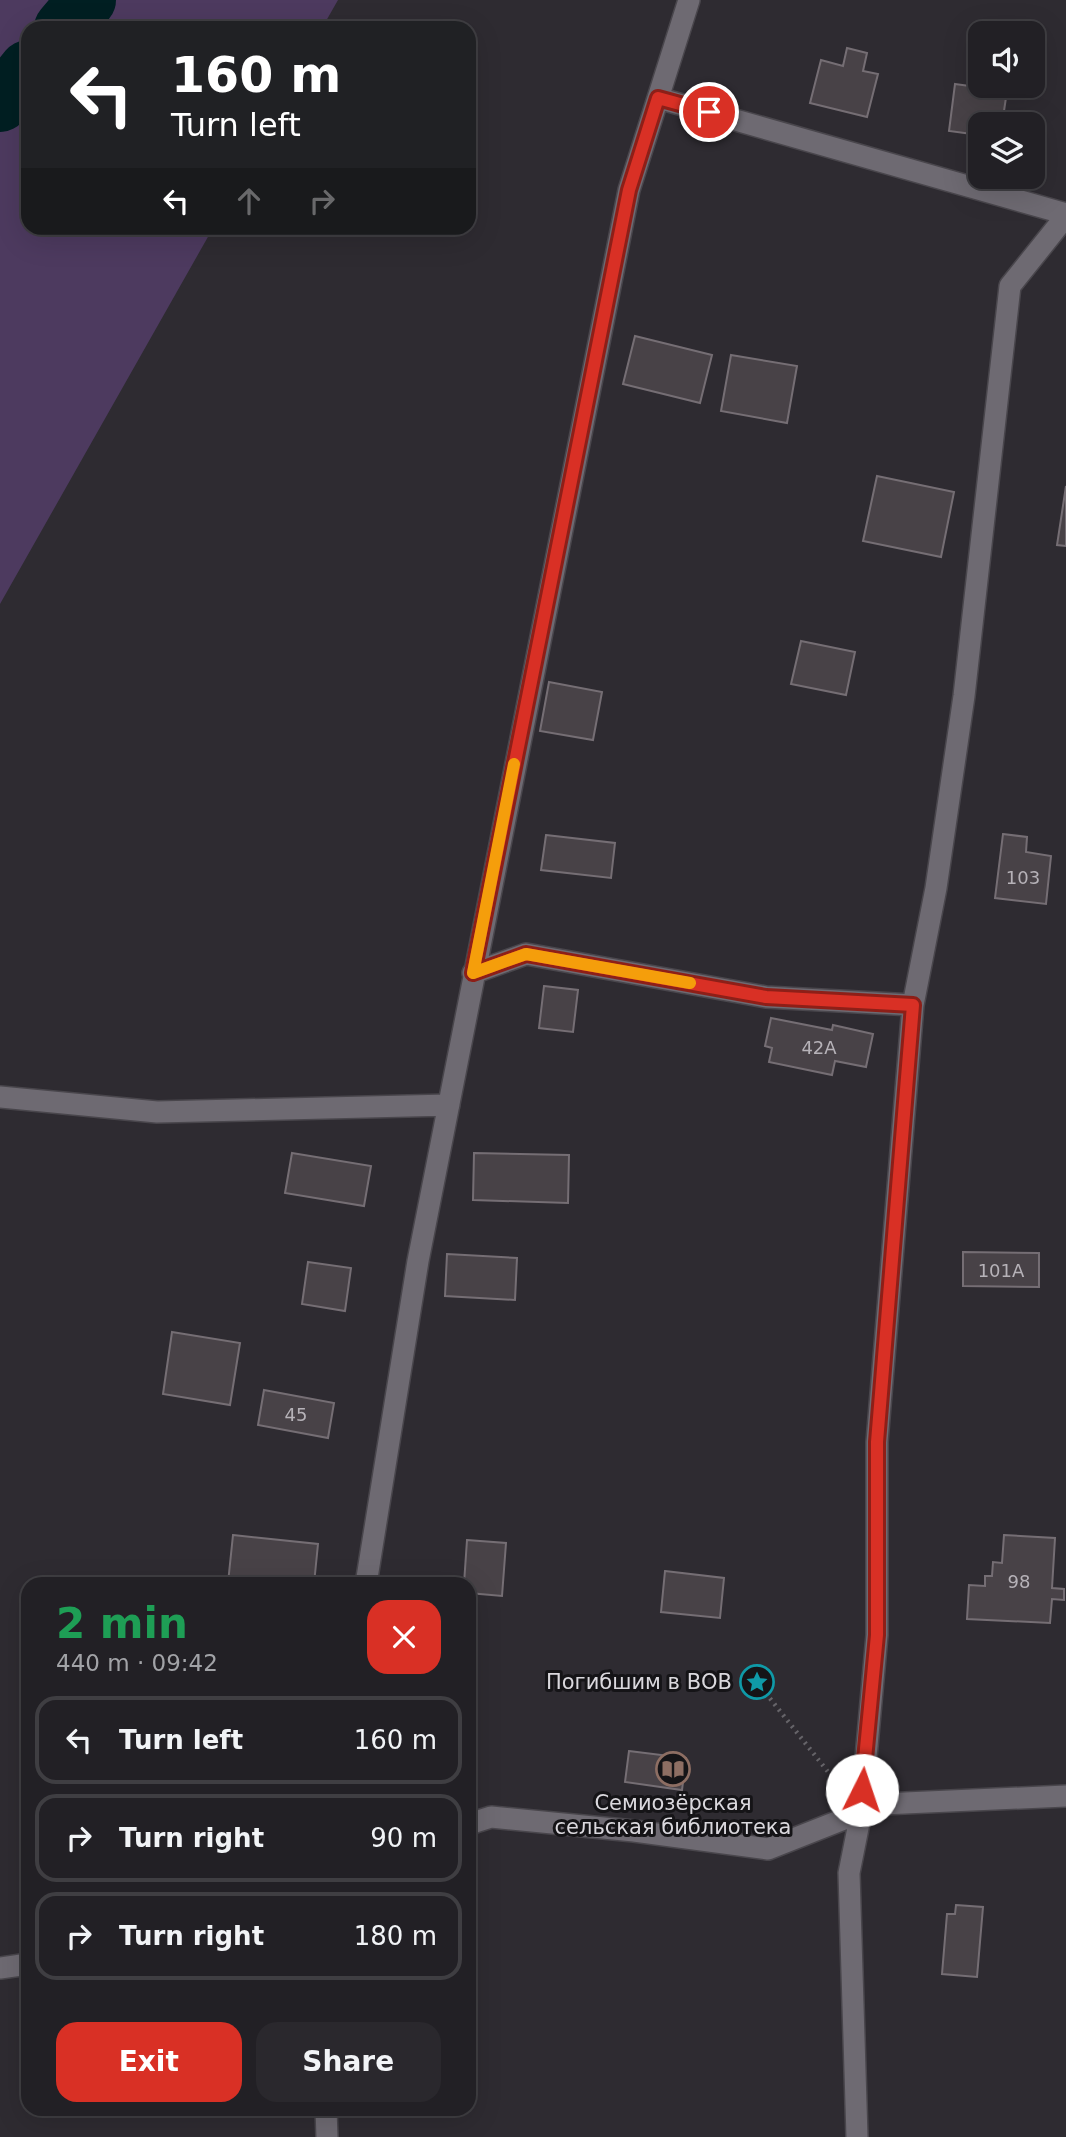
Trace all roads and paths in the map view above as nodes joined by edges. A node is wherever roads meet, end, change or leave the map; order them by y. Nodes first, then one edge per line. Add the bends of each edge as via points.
1 (689, 0) edge
2 (658, 98) junction
3 (1066, 215) edge
4 (473, 973) junction
5 (913, 1005) junction
6 (0, 1097) edge
7 (449, 1105) junction
8 (367, 1577) edge
9 (757, 1682) dead end
10 (1066, 1796) edge
11 (861, 1813) junction
12 (476, 1821) edge
13 (21, 1965) edge
14 (0, 1968) edge
15 (326, 2116) edge
16 (327, 2137) edge
17 (857, 2137) edge

1 - 2 street
2 - 3 street
2 - 4 street via 629,190
3 - 5 street via 1010,286 964,696 936,888
4 - 5 street via 526,954 766,997
4 - 7 street
5 - 11 street via 878,1428 877,1635
6 - 7 street via 156,1112
7 - 8 street via 418,1261
9 - 11 path
10 - 11 street via 882,1804
11 - 12 street via 768,1849 491,1816
11 - 17 street via 849,1873
13 - 14 street
15 - 16 street

